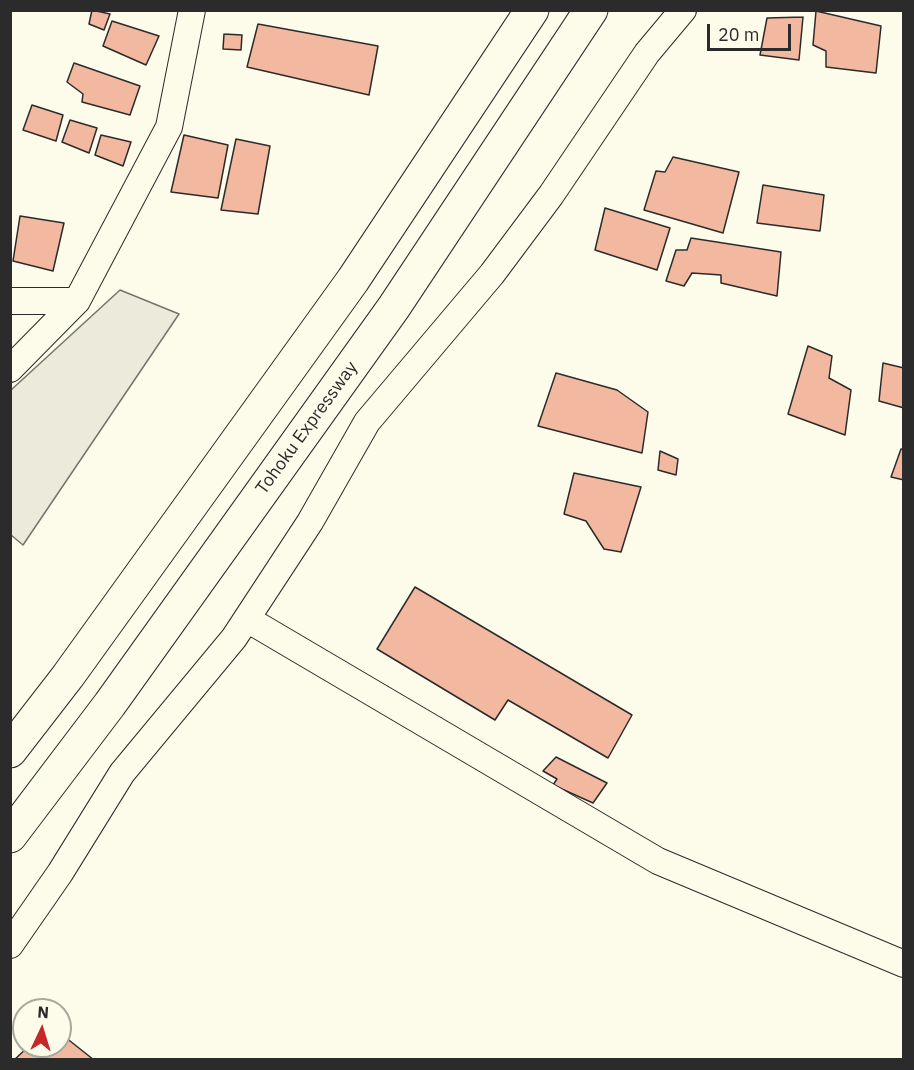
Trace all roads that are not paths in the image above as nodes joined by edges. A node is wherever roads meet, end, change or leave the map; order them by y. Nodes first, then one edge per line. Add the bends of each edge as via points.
1 (192, 10) edge
2 (532, 10) edge
3 (591, 10) edge
4 (683, 10) edge
5 (10, 301) edge
6 (77, 302) junction
7 (10, 369) edge
8 (247, 619) junction
9 (10, 751) edge
10 (10, 836) edge
11 (10, 945) edge
12 (903, 964) edge

1 - 6 street via 169,127
2 - 9 highway via 353,280
3 - 10 highway, Tohoku Expressway via 394,307 110,704
4 - 8 street via 647,53 492,274 368,422
5 - 6 street
6 - 7 street
8 - 11 street via 122,773
8 - 12 street via 658,861

